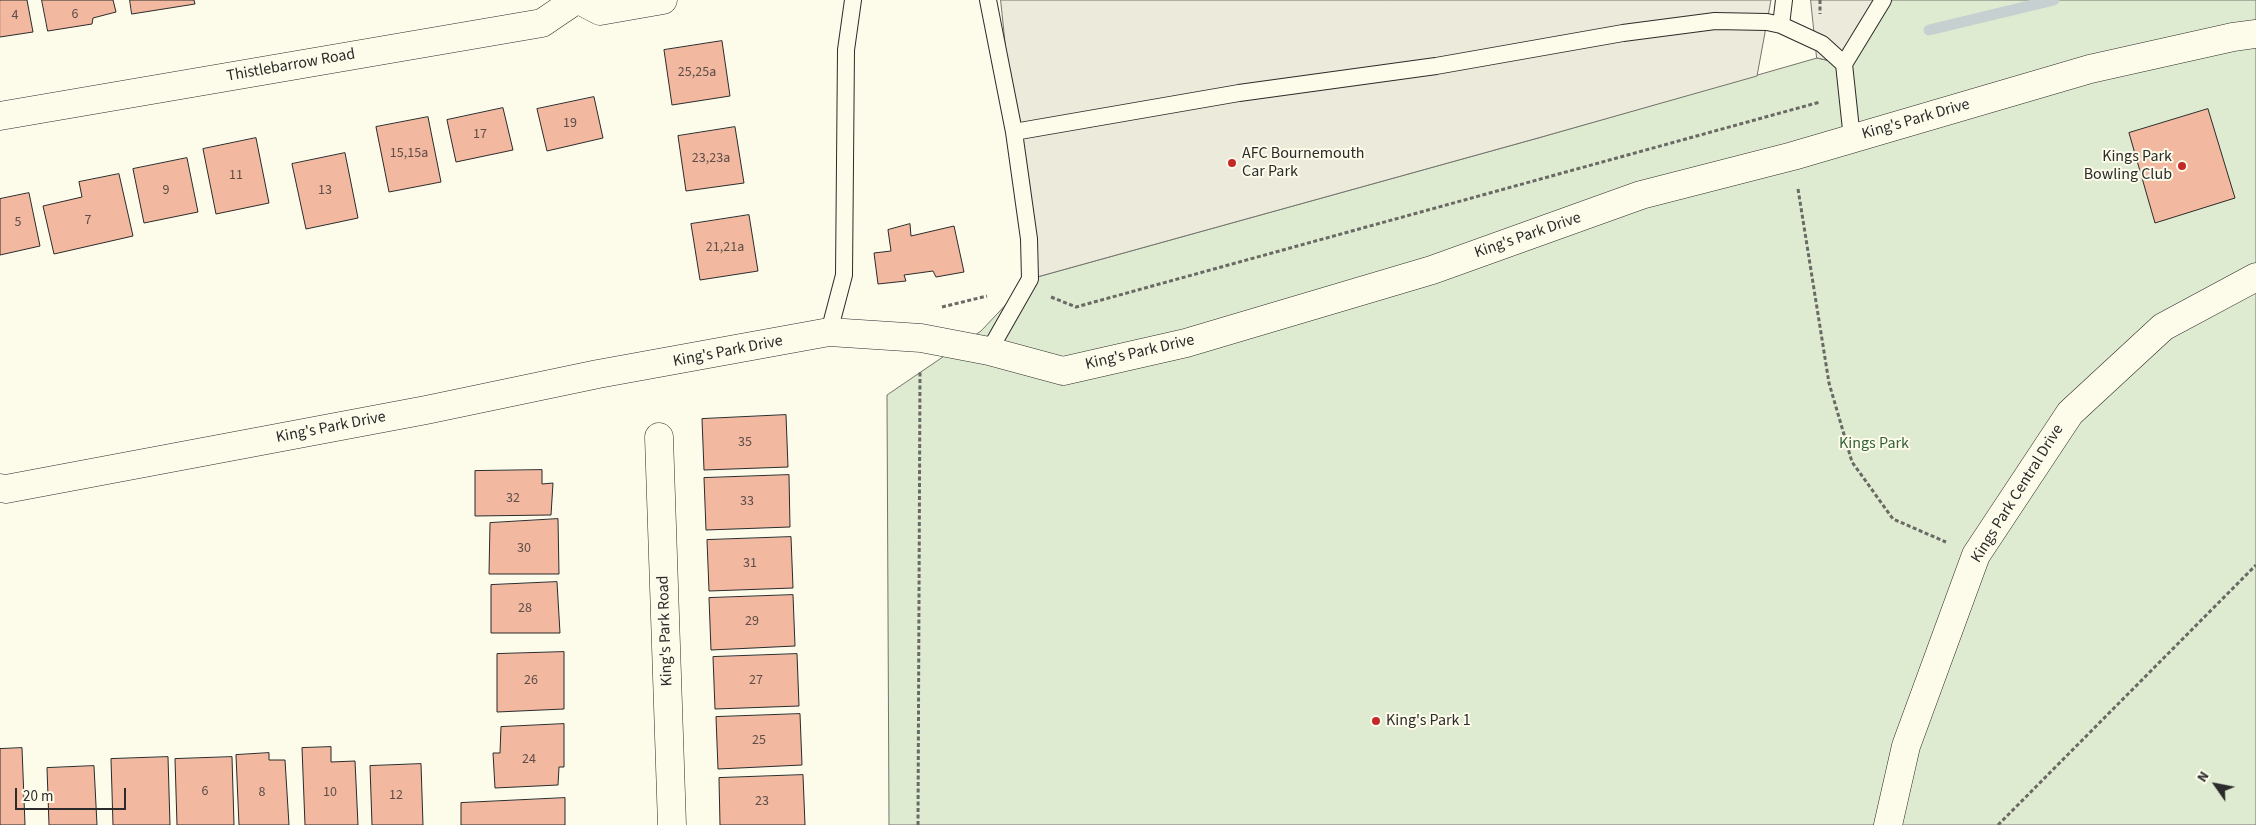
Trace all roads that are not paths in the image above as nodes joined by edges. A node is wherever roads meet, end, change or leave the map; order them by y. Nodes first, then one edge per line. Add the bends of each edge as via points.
1 (577, 0) edge
2 (663, 0) edge
3 (853, 0) edge
4 (988, 0) edge
5 (1784, 0) edge
6 (1883, 0) edge
7 (1781, 26) junction
8 (2256, 34) edge
9 (1844, 64) junction
10 (0, 116) edge
11 (1014, 132) junction
12 (1852, 139) junction
13 (2256, 277) edge
14 (830, 332) junction
15 (990, 351) junction
16 (659, 437) dead end
17 (0, 488) edge
18 (672, 825) edge
19 (1888, 825) edge

1 - 2 street, Thistlebarrow Road via 600,11
1 - 10 street, Thistlebarrow Road via 542,23
3 - 14 lane via 846,50 844,275
4 - 11 lane
5 - 7 lane
6 - 9 lane
7 - 9 lane via 1822,44
7 - 11 lane via 1767,22 1715,21 1436,66 1239,93
8 - 12 street, King's Park Drive via 2090,69
9 - 12 lane
11 - 15 lane via 1029,239 1030,279
12 - 15 street, King's Park Drive via 1642,196 1432,270 1186,343 1062,370
13 - 19 street, Kings Park Central Drive via 2163,327 2070,413 1976,555 1906,746
14 - 15 street, King's Park Drive via 921,338
14 - 17 street, King's Park Drive via 598,374 120,469
16 - 18 street, King's Park Road

